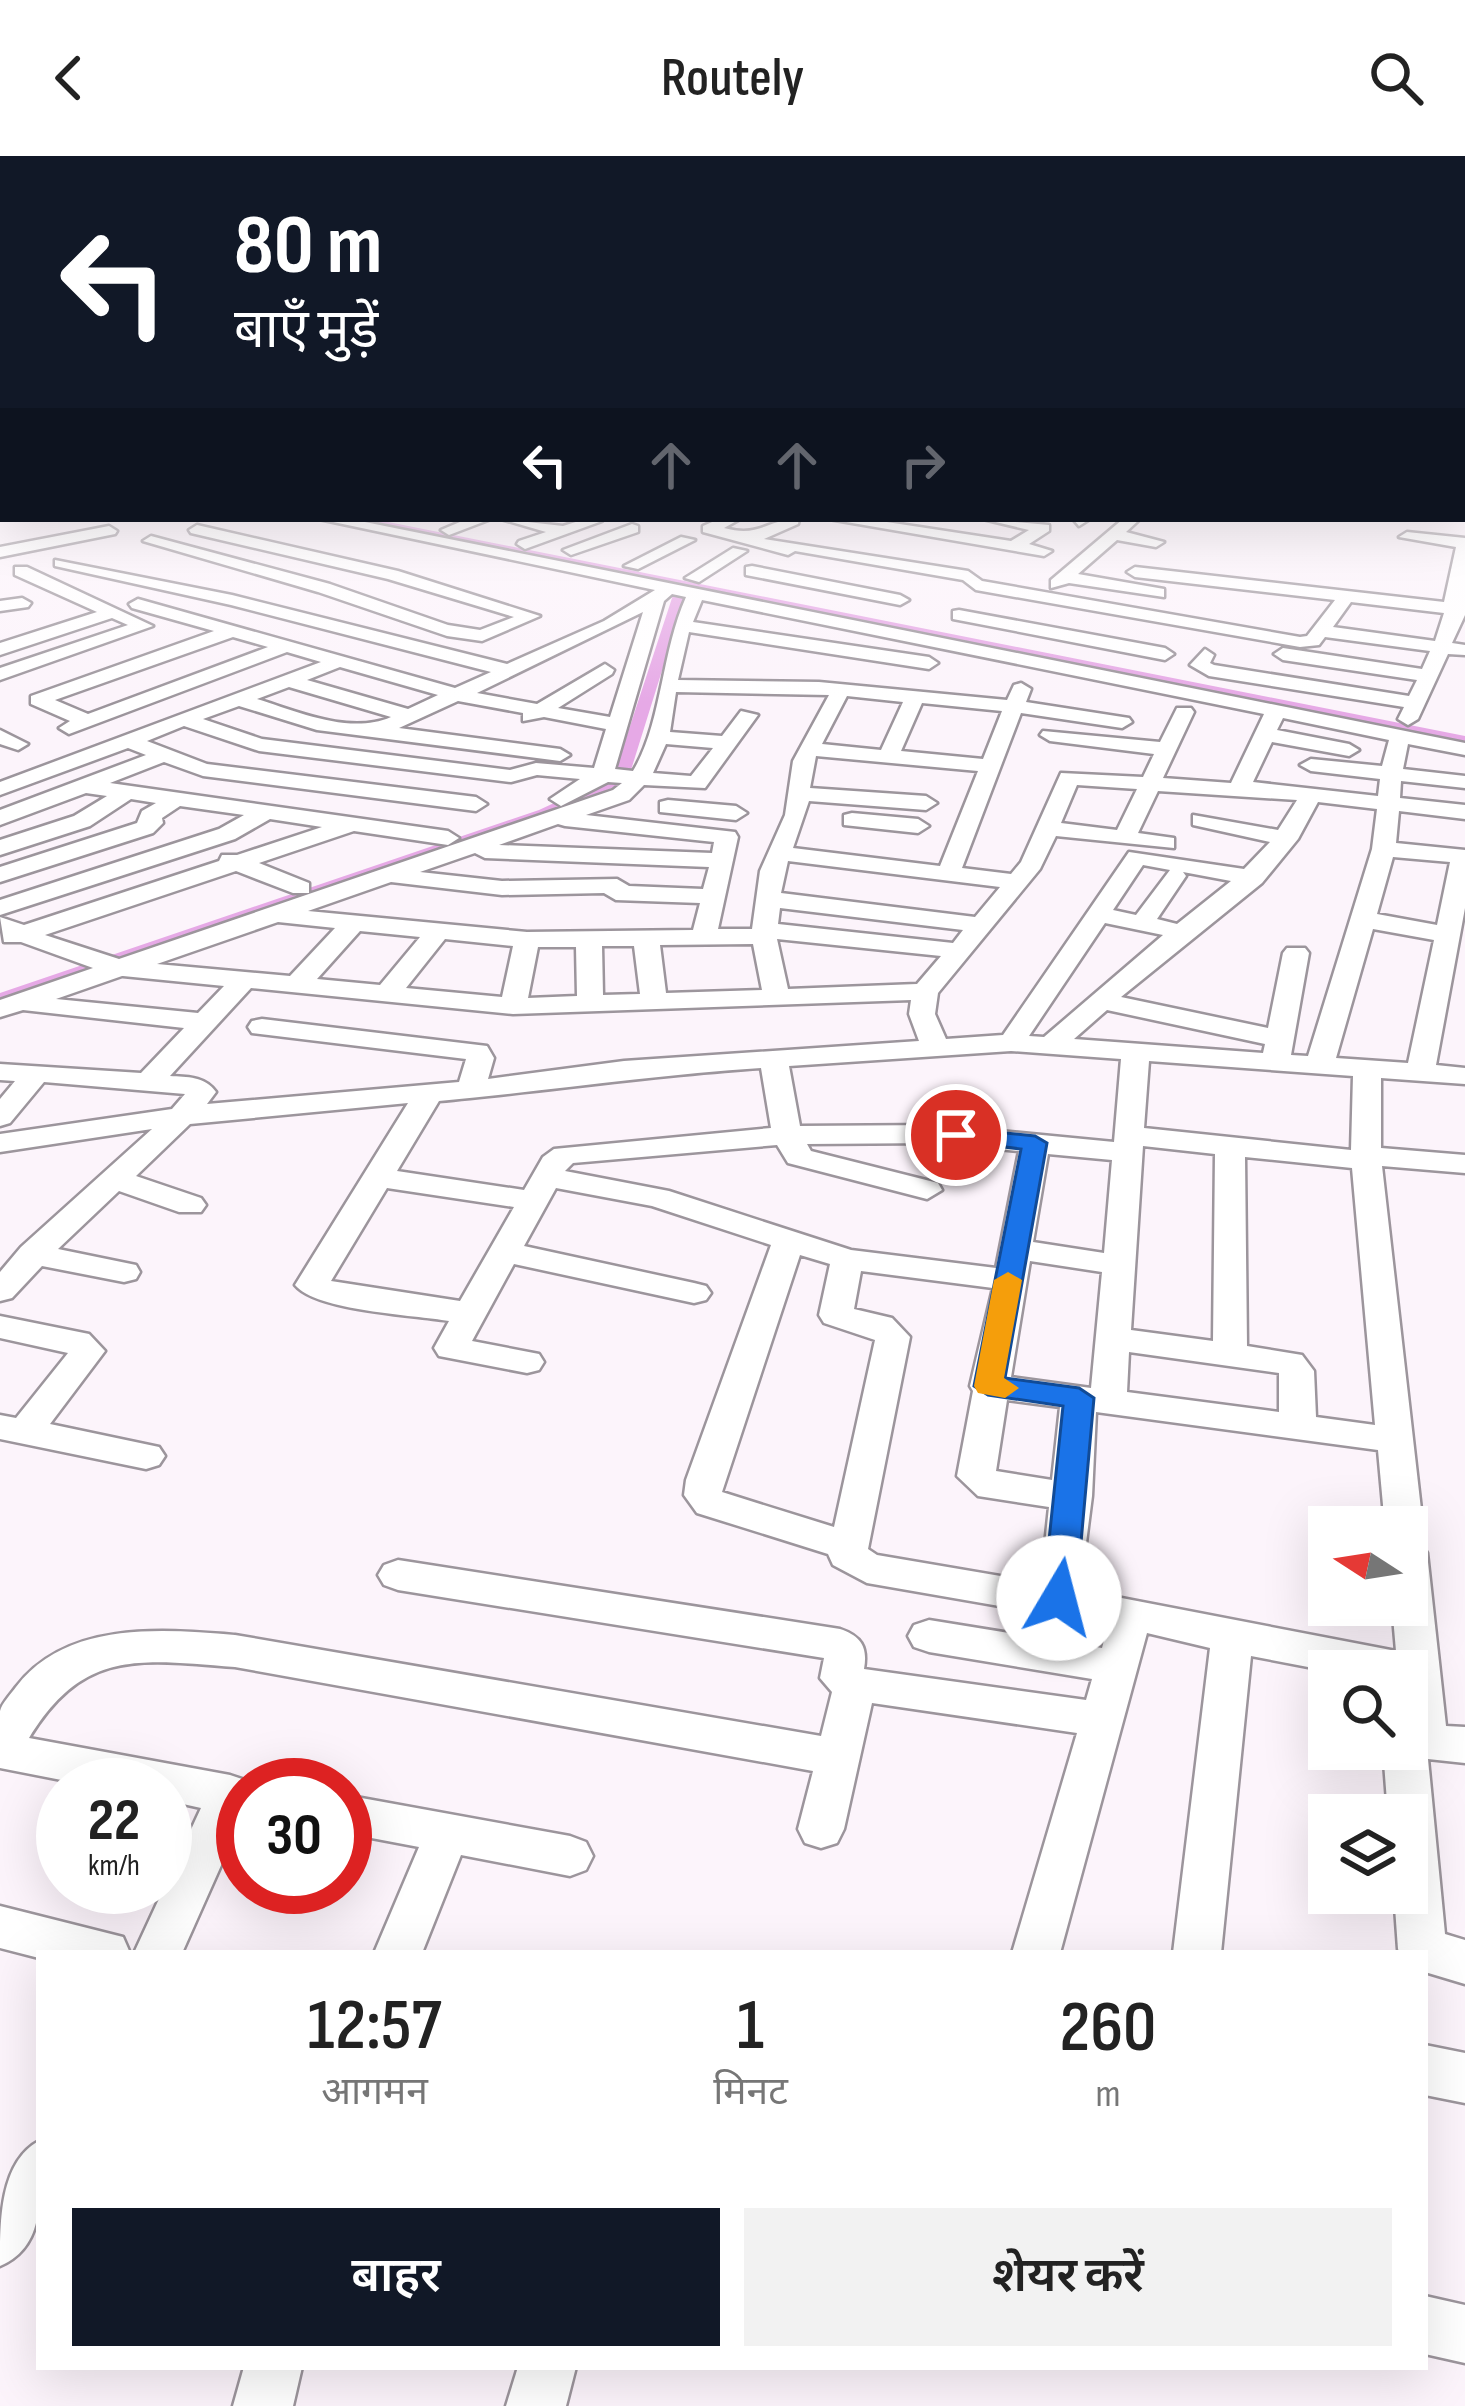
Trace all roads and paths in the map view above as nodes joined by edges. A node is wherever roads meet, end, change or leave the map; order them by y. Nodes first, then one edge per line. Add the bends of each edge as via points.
1 (92, 522) edge
2 (228, 522) edge
3 (344, 522) edge
4 (410, 522) edge
5 (474, 522) edge
6 (522, 522) edge
7 (591, 522) edge
8 (725, 522) edge
9 (793, 522) edge
10 (830, 522) edge
11 (854, 522) edge
12 (980, 522) edge
13 (1128, 522) edge
14 (1413, 526) edge
15 (713, 527) junction
16 (1465, 527) edge
17 (197, 530) junction
18 (449, 530) junction
19 (632, 530) dead end
20 (564, 532) junction
21 (1113, 535) junction
22 (125, 538) junction
23 (898, 538) dead end
24 (1156, 542) dead end
25 (525, 544) junction
26 (744, 545) junction
27 (1014, 546) junction
28 (791, 548) junction
29 (968, 549) dead end
30 (1044, 551) dead end
31 (0, 552) edge
32 (108, 552) dead end
33 (565, 552) junction
34 (1093, 553) junction
35 (61, 563) junction
36 (1253, 566) dead end
37 (867, 567) junction
38 (1460, 567) edge
39 (933, 569) junction
40 (1294, 570) dead end
41 (21, 571) junction
42 (218, 571) dead end
43 (752, 571) junction
44 (631, 572) junction
45 (1136, 572) dead end
46 (1198, 574) junction
47 (1066, 577) junction
48 (1372, 577) dead end
49 (415, 582) junction
50 (727, 585) junction
51 (275, 586) dead end
52 (680, 589) junction
53 (842, 589) junction
54 (1287, 589) junction
55 (195, 591) junction
56 (6, 594) edge
57 (923, 596) dead end
58 (1347, 596) junction
59 (1042, 597) junction
60 (1372, 599) junction
61 (232, 600) junction
62 (365, 602) junction
63 (138, 604) junction
64 (821, 604) junction
65 (1245, 604) dead end
66 (102, 609) junction
67 (897, 609) junction
68 (1460, 609) edge
69 (279, 614) junction
70 (959, 615) dead end
71 (1184, 621) junction
72 (682, 626) junction
73 (0, 627) edge
74 (1222, 628) junction
75 (231, 631) junction
76 (450, 631) junction
77 (1091, 640) junction
78 (940, 643) junction
79 (1312, 643) junction
80 (286, 646) junction
81 (410, 646) junction
82 (0, 649) edge
83 (1455, 649) edge
84 (1210, 656) junction
85 (536, 658) junction
86 (1163, 658) junction
87 (912, 660) junction
88 (340, 661) junction
89 (1078, 663) junction
90 (1263, 664) dead end
91 (605, 670) junction
92 (502, 672) junction
93 (0, 674) edge
94 (109, 674) junction
95 (634, 675) junction
96 (1430, 676) junction
97 (287, 680) junction
98 (1025, 680) junction
99 (766, 688) junction
100 (36, 689) dead end
101 (841, 690) junction
102 (166, 691) junction
103 (569, 691) junction
104 (458, 694) junction
105 (916, 696) junction
106 (238, 698) junction
107 (672, 701) junction
108 (1012, 706) junction
109 (1276, 711) junction
110 (538, 712) junction
111 (1184, 712) dead end
112 (413, 715) junction
113 (182, 719) junction
114 (618, 725) junction
115 (84, 729) junction
116 (1465, 730) edge
117 (374, 732) junction
118 (1128, 732) junction
119 (1263, 734) junction
120 (1050, 735) dead end
121 (658, 737) junction
122 (1402, 738) junction
123 (498, 740) junction
124 (119, 743) junction
125 (729, 743) junction
126 (1165, 748) junction
127 (808, 749) junction
128 (1465, 749) edge
129 (166, 754) junction
130 (336, 754) junction
131 (888, 757) junction
132 (1311, 765) dead end
133 (988, 766) junction
134 (0, 768) edge
135 (619, 773) junction
136 (1113, 779) junction
137 (1147, 782) junction
138 (1465, 782) edge
139 (298, 783) junction
140 (85, 786) junction
141 (325, 786) junction
142 (1232, 788) junction
143 (0, 789) edge
144 (126, 793) junction
145 (1310, 796) junction
146 (175, 800) junction
147 (606, 801) junction
148 (476, 804) dead end
149 (796, 804) junction
150 (1388, 804) junction
151 (33, 805) junction
152 (1465, 812) edge
153 (736, 813) dead end
154 (273, 814) junction
155 (921, 814) dead end
156 (0, 819) edge
157 (558, 819) junction
158 (353, 824) junction
159 (631, 826) junction
160 (1049, 828) junction
161 (33, 837) junction
162 (1125, 837) junction
163 (1287, 838) junction
164 (456, 844) junction
165 (189, 846) junction
166 (0, 848) edge
167 (1384, 849) junction
168 (777, 854) junction
169 (61, 855) junction
170 (620, 856) junction
171 (1464, 857) edge
172 (720, 860) junction
173 (239, 863) junction
174 (1261, 870) junction
175 (950, 872) junction
176 (0, 875) edge
177 (387, 876) junction
178 (1174, 876) dead end
179 (1018, 882) junction
180 (487, 886) junction
181 (301, 888) junction
182 (617, 890) junction
183 (711, 896) junction
184 (769, 899) junction
185 (0, 908) edge
186 (1098, 914) junction
187 (277, 915) junction
188 (1361, 920) junction
189 (1142, 924) junction
190 (352, 925) junction
191 (982, 925) junction
192 (1182, 932) junction
193 (8, 933) edge
194 (446, 934) junction
195 (1445, 934) junction
196 (704, 937) junction
197 (646, 938) junction
198 (765, 939) junction
199 (527, 940) junction
200 (599, 940) junction
201 (961, 951) junction
202 (1296, 953) dead end
203 (108, 963) junction
204 (242, 982) junction
205 (934, 982) junction
206 (296, 987) junction
207 (385, 996) junction
208 (777, 997) junction
209 (6, 1000) edge
210 (1100, 1001) junction
211 (654, 1003) junction
212 (590, 1005) junction
213 (513, 1006) junction
214 (205, 1022) junction
215 (262, 1027) dead end
216 (1011, 1043) junction
217 (1053, 1044) junction
218 (936, 1048) junction
219 (1277, 1049) junction
220 (1136, 1050) junction
221 (774, 1060) junction
222 (1320, 1064) junction
223 (1367, 1069) junction
224 (0, 1072) edge
225 (38, 1072) junction
226 (1420, 1074) junction
227 (149, 1082) junction
228 (1463, 1084) edge
229 (472, 1088) junction
230 (431, 1090) junction
231 (184, 1116) junction
232 (0, 1117) edge
233 (787, 1135) junction
234 (0, 1143) edge
235 (1035, 1143) junction
236 (1131, 1144) junction
237 (1230, 1146) junction
238 (1366, 1158) junction
239 (1465, 1164) edge
240 (377, 1177) junction
241 (114, 1179) junction
242 (541, 1189) junction
243 (927, 1190) dead end
244 (190, 1205) dead end
245 (790, 1238) junction
246 (506, 1252) junction
247 (32, 1254) junction
248 (847, 1258) junction
249 (1011, 1264) junction
250 (1120, 1265) junction
251 (124, 1272) dead end
252 (0, 1291) edge
253 (694, 1293) dead end
254 (469, 1313) junction
255 (0, 1327) edge
256 (1113, 1339) junction
257 (1230, 1355) junction
258 (527, 1362) dead end
259 (988, 1386) junction
260 (1093, 1400) junction
261 (1298, 1427) junction
262 (12, 1430) edge
263 (1395, 1440) junction
264 (146, 1456) dead end
265 (1072, 1496) junction
266 (1402, 1506) edge
267 (849, 1546) junction
268 (398, 1575) dead end
269 (1059, 1598) junction
270 (1132, 1614) junction
271 (929, 1636) dead end
272 (1232, 1636) junction
273 (1308, 1651) edge
274 (1119, 1667) junction
275 (855, 1684) junction
276 (1099, 1719) junction
277 (0, 1748) edge
278 (837, 1757) junction
279 (1425, 1770) edge
280 (216, 1791) edge
281 (372, 1819) edge
282 (821, 1829) dead end
283 (448, 1832) junction
284 (216, 1837) edge
285 (570, 1856) dead end
286 (0, 1927) edge
287 (94, 1950) edge
288 (160, 1950) edge
289 (399, 1950) edge
290 (1037, 1950) edge
291 (1197, 1950) edge
292 (1425, 1950) edge
293 (1428, 1951) edge
294 (1465, 1962) edge
295 (1428, 2071) edge
296 (1465, 2078) edge
297 (36, 2173) edge
298 (0, 2238) edge
299 (1428, 2326) edge
300 (1465, 2334) edge
301 (272, 2370) edge
302 (546, 2370) edge
303 (263, 2406) edge
304 (536, 2406) edge

1 - 22 street
2 - 17 street
3 - 44 street
4 - 18 street
5 - 18 street
6 - 20 street
7 - 20 street
8 - 15 street
9 - 26 street
10 - 28 street
11 - 27 street
12 - 27 street via 1043,528
13 - 21 street
14 - 16 street
14 - 38 street via 1465,543
15 - 26 street
15 - 44 street via 690,531
17 - 22 street
17 - 49 street
18 - 25 street
19 - 33 street
20 - 25 street
21 - 24 street
21 - 34 street
22 - 31 street
22 - 42 street via 193,575
22 - 62 street
23 - 37 street
25 - 33 street
26 - 28 street
26 - 52 street
27 - 30 street
28 - 37 street
28 - 43 street
29 - 39 street
32 - 35 street
33 - 44 street
34 - 46 street
34 - 47 street
35 - 41 street
35 - 55 street
36 - 46 street via 1209,562
37 - 39 street
37 - 53 street
38 - 68 street
39 - 59 street
40 - 54 street
41 - 56 street
41 - 66 street
43 - 50 street
43 - 53 street
44 - 52 street
45 - 46 street
46 - 54 street
47 - 59 street
47 - 74 street via 1236,613
48 - 60 street
49 - 62 street
49 - 76 street via 512,609
50 - 52 street
50 - 64 street
51 - 61 street
52 - 72 street
52 - 78 street
52 - 85 street
52 - 95 street
53 - 64 street
53 - 67 street
54 - 58 street
54 - 65 street via 1275,605
55 - 61 street
55 - 63 street
57 - 67 street
58 - 60 street
58 - 79 street
59 - 71 street
60 - 68 street
61 - 69 street
62 - 76 street
63 - 66 street
63 - 75 street
64 - 67 street
66 - 73 street
66 - 82 street
66 - 93 street via 144,626
67 - 89 street
68 - 83 street
69 - 75 street
69 - 81 street
70 - 77 street
71 - 74 street
71 - 86 street
72 - 87 street
72 - 107 street
74 - 79 street
75 - 80 street
75 - 94 street
76 - 81 street
77 - 86 street
77 - 89 street
78 - 87 street
78 - 89 street
79 - 83 street
79 - 84 street via 1226,645
79 - 96 street
80 - 88 street
80 - 102 street
81 - 92 street
83 - 96 street
84 - 86 street
84 - 90 street
84 - 122 street via 1199,665
85 - 91 street
85 - 92 street
86 - 89 street
86 - 122 street
87 - 98 street
88 - 97 street
88 - 104 street
89 - 98 street via 1060,684
89 - 109 street
91 - 95 street
91 - 103 street
92 - 103 street
92 - 104 street
93 - 100 street
94 - 102 street
94 - 115 street via 38,700
95 - 114 street
96 - 122 street
97 - 106 street
97 - 112 street
98 - 108 street
99 - 101 street
99 - 107 street
99 - 125 street via 737,714
101 - 105 street
101 - 127 street
102 - 115 street
103 - 110 street
104 - 110 street
104 - 112 street
105 - 108 street
105 - 131 street
106 - 113 street
106 - 117 street via 303,721
107 - 121 street
108 - 118 street
108 - 133 street
109 - 119 street
109 - 122 street
110 - 114 street
110 - 123 street
111 - 126 street
112 - 117 street
112 - 123 street
113 - 124 street
113 - 130 street via 259,745
114 - 135 street
115 - 124 street
115 - 134 street
116 - 122 street
117 - 123 street
118 - 120 street
118 - 126 street
118 - 136 street
119 - 122 street
119 - 142 street
121 - 125 street
121 - 135 street
122 - 128 street
122 - 132 street
122 - 138 street
122 - 150 street
123 - 135 street
124 - 129 street
124 - 143 street
125 - 135 street via 701,782
126 - 137 street
127 - 131 street
127 - 149 street
129 - 139 street via 193,768
129 - 140 street
130 - 135 street via 511,776 531,769
130 - 139 street
131 - 133 street
133 - 175 street
135 - 147 street
135 - 164 street
136 - 137 street
136 - 160 street via 1069,778
137 - 142 street
137 - 162 street
139 - 141 street
140 - 144 street
140 - 151 street
141 - 148 street
141 - 154 street
142 - 145 street
142 - 163 street via 1198,827
143 - 151 street
144 - 146 street
144 - 161 street via 82,821
145 - 150 street
145 - 163 street
146 - 154 street
146 - 169 street via 145,828
147 - 153 street
147 - 157 street
149 - 155 street
149 - 168 street
150 - 152 street
150 - 167 street
151 - 156 street
154 - 158 street
154 - 165 street
156 - 161 street
157 - 159 street
157 - 164 street
158 - 164 street
158 - 173 street
159 - 170 street
159 - 172 street via 723,835
160 - 162 street
160 - 179 street
161 - 166 street
161 - 169 street
162 - 174 street
163 - 174 street
164 - 170 street
164 - 177 street
164 - 181 street
165 - 173 street
165 - 185 street
167 - 171 street
167 - 188 street
168 - 175 street
168 - 184 street
169 - 176 street
170 - 172 street
170 - 182 street
171 - 195 street
172 - 183 street
173 - 181 street
173 - 193 street
174 - 186 street via 1141,855
174 - 192 street
175 - 179 street
177 - 180 street
177 - 187 street
178 - 189 street
179 - 191 street
180 - 182 street
180 - 194 street
181 - 203 street
182 - 183 street
182 - 200 street
183 - 196 street
184 - 191 street
184 - 198 street
186 - 189 street
186 - 216 street
187 - 190 street
187 - 203 street
188 - 195 street
188 - 222 street
189 - 192 street
190 - 194 street
190 - 206 street
191 - 201 street
192 - 210 street
193 - 203 street
194 - 199 street
194 - 207 street
195 - 226 street
196 - 197 street
196 - 198 street
197 - 200 street
197 - 211 street
198 - 201 street
198 - 205 street
198 - 208 street
199 - 200 street
199 - 213 street
200 - 212 street
201 - 205 street
202 - 219 street
203 - 204 street
203 - 209 street
203 - 209 street
204 - 206 street
204 - 214 street
205 - 208 street
205 - 218 street via 922,1014
206 - 207 street
207 - 213 street
208 - 211 street
209 - 214 street
210 - 217 street
210 - 219 street
211 - 212 street
212 - 213 street
214 - 227 street
215 - 229 street via 477,1052
216 - 217 street
216 - 218 street
217 - 220 street
218 - 221 street
219 - 220 street
219 - 222 street
220 - 236 street
221 - 229 street
221 - 233 street
222 - 223 street
223 - 226 street
223 - 238 street
224 - 225 street
225 - 227 street
225 - 232 street
226 - 228 street
227 - 231 street via 200,1088
229 - 230 street
230 - 231 street
230 - 240 street
231 - 234 street
231 - 241 street
233 - 235 street
233 - 242 street via 565,1155
233 - 243 street via 791,1150 814,1163
235 - 236 street
235 - 249 street
236 - 237 street
236 - 250 street
237 - 238 street
237 - 257 street
238 - 239 street
238 - 263 street
240 - 242 street
240 - 254 street via 312,1285
241 - 244 street
241 - 247 street
242 - 245 street via 658,1198
242 - 246 street
245 - 248 street
245 - 267 street via 703,1495
246 - 253 street
246 - 254 street
247 - 251 street
247 - 252 street
248 - 249 street
248 - 267 street via 836,1315 893,1336
249 - 250 street
249 - 259 street
250 - 256 street
254 - 258 street via 455,1352
255 - 262 street via 88,1351
256 - 257 street
256 - 260 street
257 - 261 street via 1294,1366
259 - 260 street
259 - 265 street via 977,1481
260 - 261 street
260 - 265 street
261 - 263 street
262 - 264 street
263 - 266 street
265 - 269 street
267 - 269 street via 847,1555 867,1568
268 - 275 street via 840,1645 842,1678
269 - 270 street
270 - 272 street
270 - 274 street
271 - 274 street
272 - 273 street
272 - 291 street
274 - 276 street
275 - 276 street
275 - 278 street
276 - 290 street
277 - 278 street via 47,1679 75,1659 181,1648
277 - 280 street
278 - 282 street
279 - 292 street
281 - 283 street
283 - 285 street
283 - 289 street
284 - 288 street
286 - 287 street
293 - 294 street
295 - 296 street
297 - 298 street
299 - 300 street
301 - 303 street
302 - 304 street

